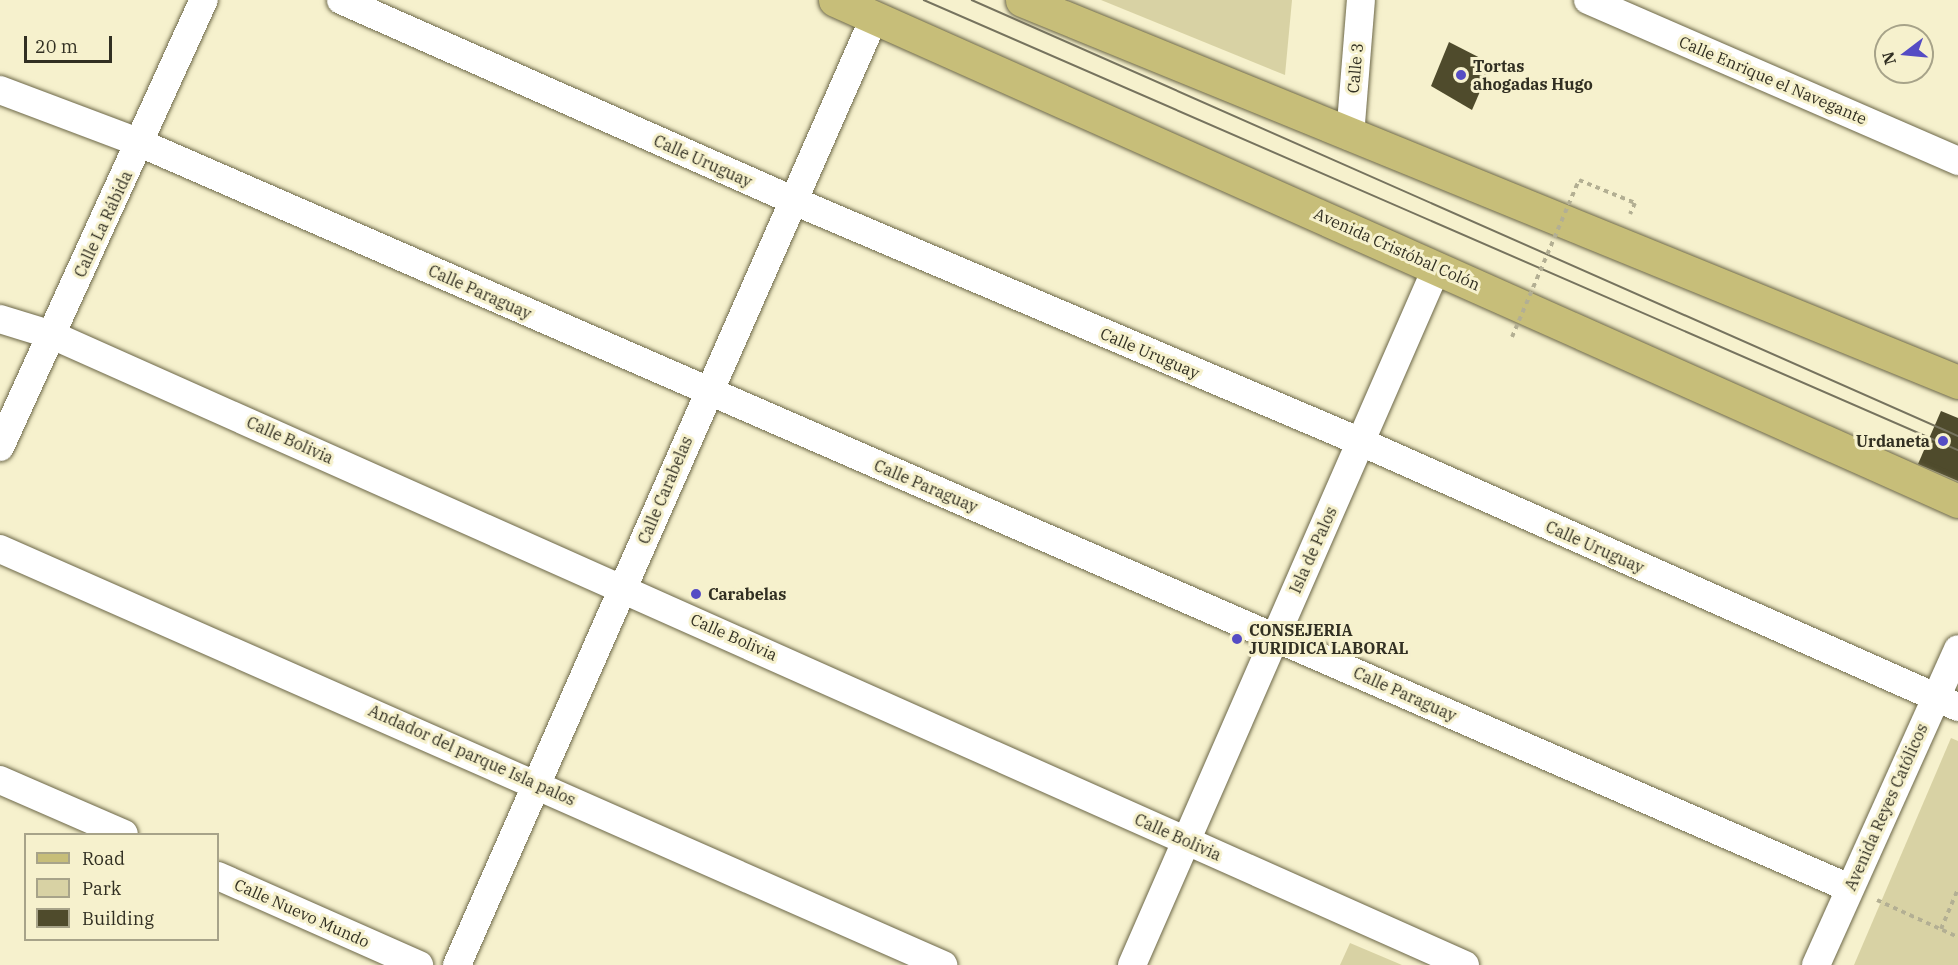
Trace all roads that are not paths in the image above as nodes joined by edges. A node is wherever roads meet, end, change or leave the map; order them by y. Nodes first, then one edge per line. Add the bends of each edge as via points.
1 (204, 0) edge
2 (341, 0) edge
3 (835, 0) edge
4 (1022, 0) edge
5 (1361, 0) edge
6 (1588, 0) edge
7 (875, 16) junction
8 (0, 90) edge
9 (1350, 136) junction
10 (140, 143) junction
11 (1958, 160) edge
12 (794, 201) junction
13 (1437, 267) junction
14 (0, 319) edge
15 (52, 335) junction
16 (1958, 382) edge
17 (707, 392) junction
18 (1361, 442) junction
19 (0, 447) edge
20 (1958, 501) edge
21 (0, 549) edge
22 (623, 587) junction
23 (1275, 638) junction
24 (1958, 649) edge
25 (1947, 703) edge
26 (0, 780) edge
27 (538, 784) junction
28 (122, 833) edge
29 (1186, 841) junction
30 (219, 876) edge
31 (1849, 888) junction
32 (419, 965) edge
33 (457, 965) edge
34 (943, 965) edge
35 (1132, 965) edge
36 (1465, 965) edge
37 (1816, 965) edge

1 - 10 street, Calle La Rábida
2 - 12 street, Calle Uruguay
3 - 7 main road, Avenida Cristóbal Colón
4 - 9 main road
5 - 9 street, Calle 3
6 - 11 street, Calle Enrique el Navegante
7 - 12 street, Calle Carabelas
7 - 13 main road, Avenida Cristóbal Colón
8 - 10 street, Calle Paraguay
9 - 16 main road
10 - 15 street, Calle La Rábida
10 - 17 street, Calle Paraguay
12 - 17 street, Calle Carabelas
12 - 18 street, Calle Uruguay
13 - 18 street, Isla de Palos
13 - 20 main road, Avenida Cristóbal Colón
14 - 15 street, Calle Bolivia
15 - 19 street, Calle La Rábida
15 - 22 street, Calle Bolivia
17 - 22 street, Calle Carabelas
17 - 23 street, Calle Paraguay
18 - 23 street, Isla de Palos
18 - 25 street, Calle Uruguay
21 - 27 street, Andador del parque Isla palos
22 - 27 street, Calle Carabelas
22 - 29 street, Calle Bolivia
23 - 29 street, Isla de Palos
23 - 31 street, Calle Paraguay
24 - 25 street, Avenida Reyes Católicos
25 - 31 street, Avenida Reyes Católicos
26 - 28 street
27 - 33 street, Calle Carabelas
27 - 34 street, Andador del parque Isla palos
29 - 35 street, Isla de Palos
29 - 36 street, Calle Bolivia
30 - 32 street, Calle Nuevo Mundo
31 - 37 street, Avenida Reyes Católicos

